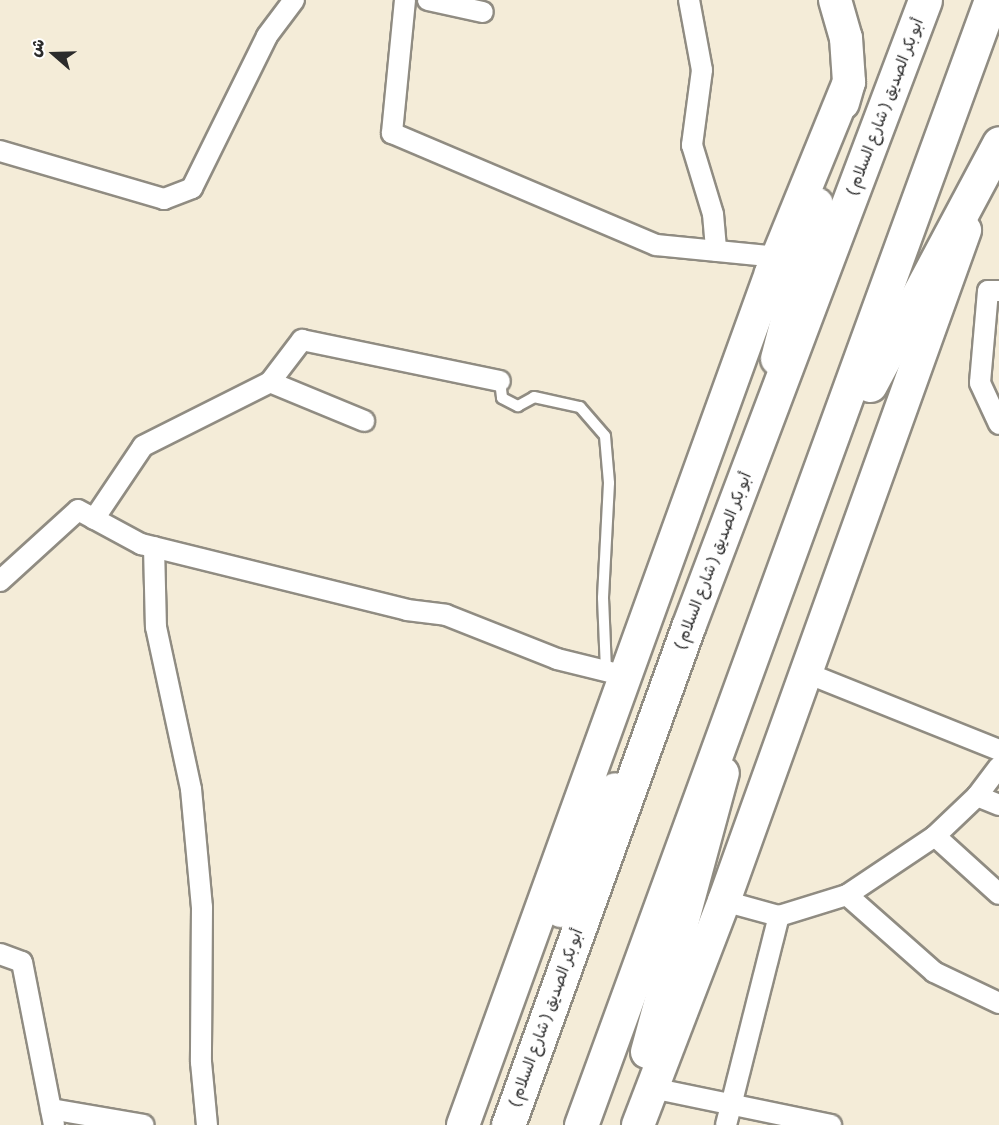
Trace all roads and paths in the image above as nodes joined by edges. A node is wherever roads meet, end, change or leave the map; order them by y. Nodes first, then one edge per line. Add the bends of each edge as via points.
1 (294, 0) edge
2 (405, 0) edge
3 (428, 0) edge
4 (689, 0) edge
5 (835, 0) edge
6 (925, 0) edge
7 (991, 0) edge
8 (483, 12) dead end
9 (849, 82) junction
10 (996, 147) edge
11 (0, 151) edge
12 (716, 250) junction
13 (778, 257) junction
14 (999, 291) edge
15 (500, 381) joint
16 (270, 382) junction
17 (364, 421) dead end
18 (999, 424) edge
19 (748, 467) junction
20 (813, 493) junction
21 (94, 519) junction
22 (154, 547) junction
23 (0, 581) edge
24 (688, 627) junction
25 (758, 646) junction
26 (804, 672) junction
27 (616, 673) junction
28 (999, 750) edge
29 (999, 767) edge
30 (977, 796) junction
31 (999, 805) edge
32 (935, 836) junction
33 (999, 894) edge
34 (847, 895) junction
35 (724, 901) junction
36 (779, 916) junction
37 (0, 954) edge
38 (999, 1003) edge
39 (652, 1088) junction
40 (731, 1104) junction
41 (52, 1117) edge
42 (144, 1125) edge
43 (207, 1125) edge
44 (464, 1125) edge
45 (508, 1125) edge
46 (581, 1125) edge
47 (627, 1125) edge
48 (638, 1125) edge
49 (726, 1125) edge
50 (831, 1125) edge

1 - 11 street via 267,36 192,188 164,199
2 - 12 street via 392,133 656,244
3 - 8 street
4 - 12 street via 703,90 692,145 713,214
5 - 9 main road via 846,38
6 - 19 highway, ( شارع السلام ) أبو بكر الصديق
7 - 20 highway
9 - 13 main road
9 - 19 main road
10 - 20 highway
10 - 26 main road
12 - 13 street
13 - 27 main road
14 - 18 street via 988,291 980,383
15 - 16 street via 302,340
15 - 27 lane via 502,398 518,406 534,397 580,407 605,436 609,483 603,598
16 - 17 street
16 - 21 street via 142,446
19 - 24 highway, ( شارع السلام ) أبو بكر الصديق
20 - 25 highway
21 - 22 street
21 - 23 street via 78,510
22 - 27 street via 407,610 446,615 557,658
22 - 43 street via 156,627 191,789 202,907 201,1062
24 - 44 main road
24 - 45 highway, ( شارع السلام ) أبو بكر الصديق
25 - 46 highway
25 - 47 main road
26 - 28 street
26 - 35 main road
27 - 44 main road
29 - 30 street
30 - 31 street
30 - 32 street
32 - 33 street
32 - 34 street
34 - 36 street
34 - 38 street via 934,972
35 - 36 street
35 - 39 main road
36 - 40 street
37 - 41 street via 22,962
39 - 40 street
39 - 48 main road
40 - 49 street
40 - 50 street
41 - 42 street

